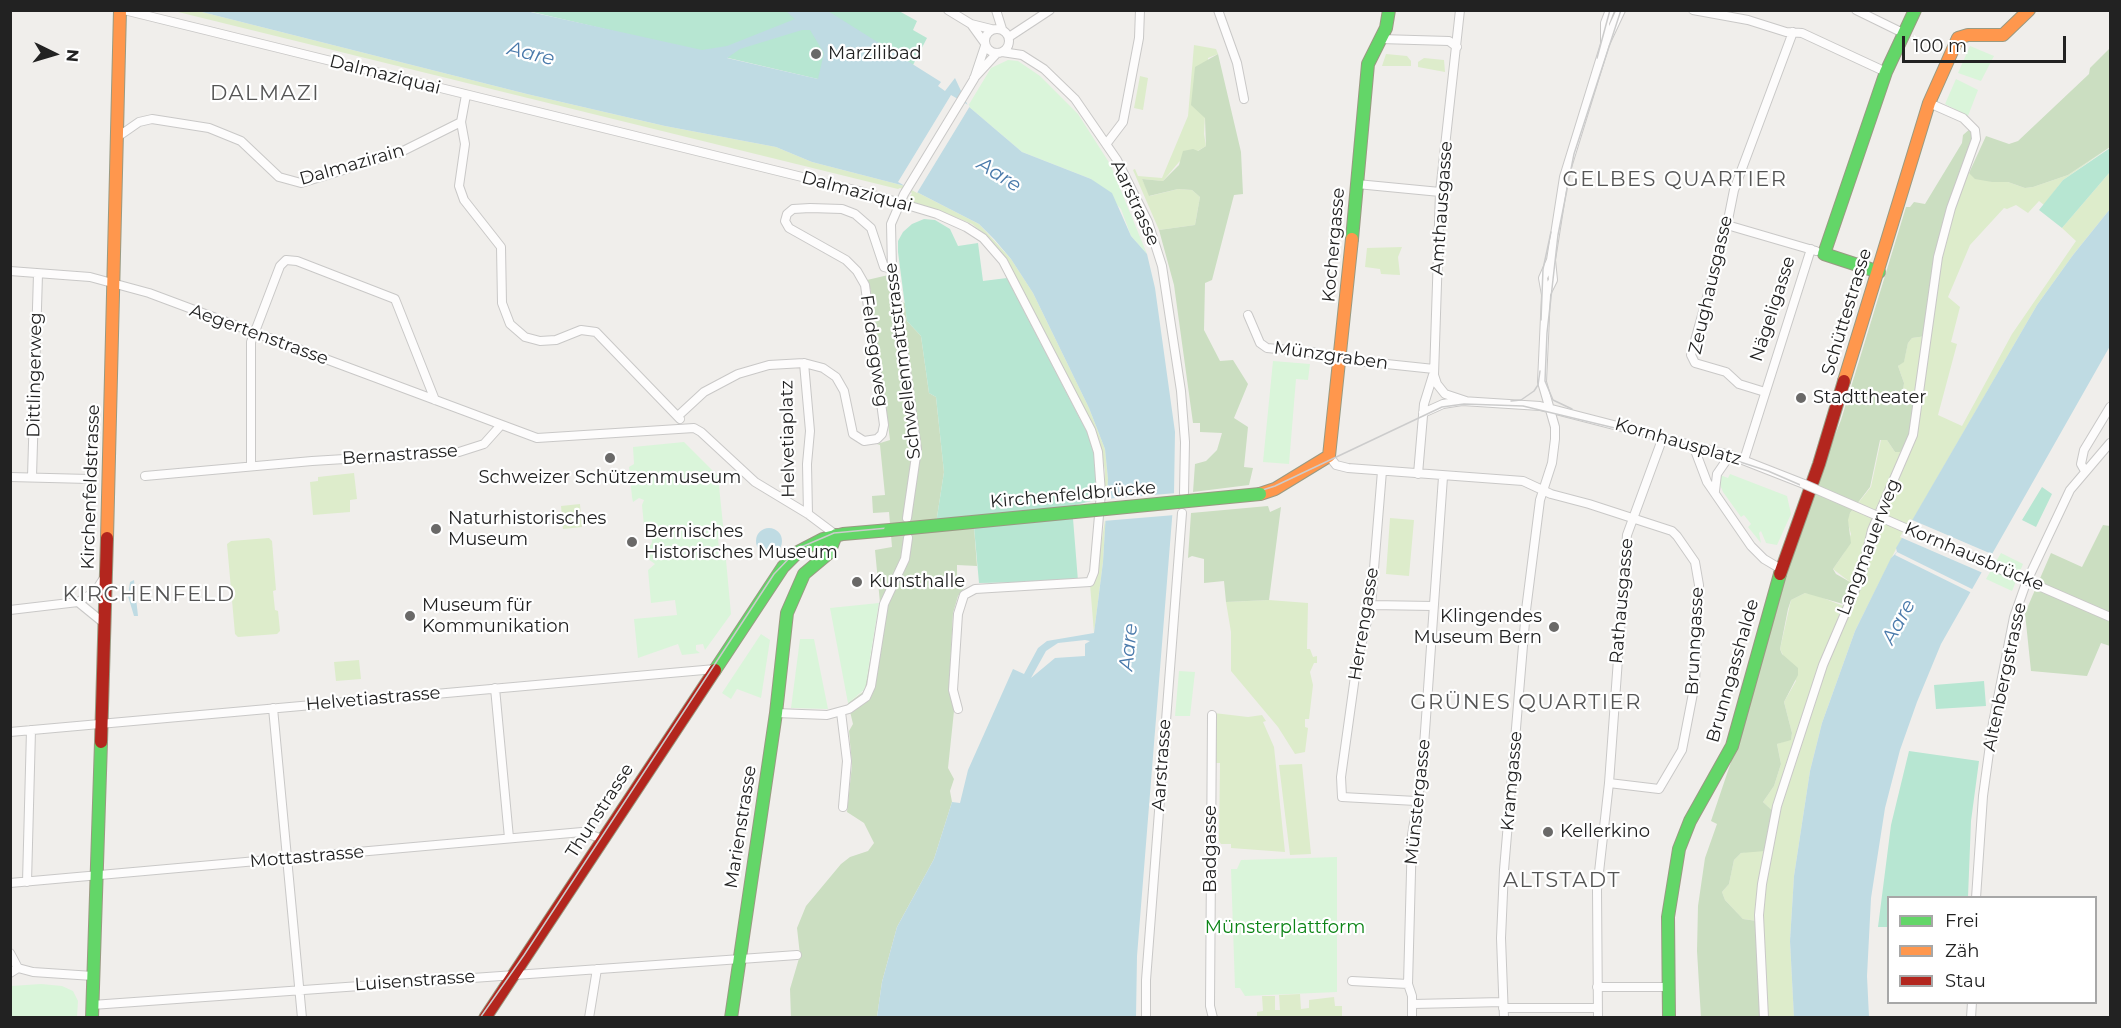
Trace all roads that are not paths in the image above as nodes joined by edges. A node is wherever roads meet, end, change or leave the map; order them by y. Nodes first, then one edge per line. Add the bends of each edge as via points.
1 (122, 10) edge
2 (948, 10) edge
3 (996, 10) edge
4 (1050, 10) edge
5 (1140, 10) edge
6 (1218, 10) edge
7 (1389, 10) edge
8 (1460, 10) edge
9 (1610, 10) edge
10 (1622, 10) edge
11 (1693, 10) edge
12 (1856, 10) edge
13 (1915, 10) edge
14 (2029, 10) edge
15 (971, 24) junction
16 (989, 28) junction
17 (1002, 29) junction
18 (1793, 32) junction
19 (1903, 33) junction
20 (1009, 38) junction
21 (1380, 39) junction
22 (985, 44) junction
23 (1605, 44) junction
24 (1457, 47) junction
25 (999, 53) junction
26 (1022, 55) junction
27 (1886, 72) junction
28 (974, 79) junction
29 (466, 95) junction
30 (1244, 99) dead end
31 (1929, 103) junction
32 (461, 122) junction
33 (116, 138) junction
34 (1107, 143) junction
35 (1357, 184) junction
36 (1440, 192) junction
37 (899, 204) junction
38 (1727, 225) junction
39 (1811, 249) junction
40 (1824, 254) junction
41 (892, 269) junction
42 (10, 271) edge
43 (1879, 272) junction
44 (38, 274) junction
45 (113, 283) junction
46 (1248, 315) dead end
47 (254, 333) junction
48 (1339, 359) junction
49 (804, 363) junction
50 (1434, 369) junction
51 (1765, 392) junction
52 (435, 400) junction
53 (1466, 401) junction
54 (2110, 406) edge
55 (1549, 408) junction
56 (1423, 413) junction
57 (678, 416) junction
58 (501, 425) junction
59 (688, 427) junction
60 (1663, 437) junction
61 (2110, 443) edge
62 (1693, 445) junction
63 (1730, 455) junction
64 (1329, 456) junction
65 (1743, 460) junction
66 (251, 466) junction
67 (1382, 471) junction
68 (2085, 471) junction
69 (1418, 474) junction
70 (145, 476) dead end
71 (10, 477) edge
72 (32, 477) junction
73 (1443, 477) junction
74 (89, 479) dead end
75 (1804, 484) joint
76 (1543, 490) junction
77 (1715, 491) junction
78 (1184, 493) dead end
79 (1182, 513) dead end
80 (808, 514) junction
81 (907, 518) dead end
82 (1634, 520) junction
83 (836, 536) junction
84 (909, 538) dead end
85 (1781, 569) junction
86 (107, 575) junction
87 (78, 602) junction
88 (1371, 605) junction
89 (1433, 606) junction
90 (10, 610) edge
91 (2110, 617) edge
92 (105, 624) junction
93 (715, 669) junction
94 (495, 688) junction
95 (273, 708) junction
96 (957, 709) dead end
97 (841, 712) junction
98 (776, 713) junction
99 (1212, 716) dead end
100 (101, 724) junction
101 (31, 730) junction
102 (10, 732) edge
103 (1608, 783) junction
104 (1416, 801) junction
105 (843, 807) dead end
106 (509, 838) junction
107 (603, 839) junction
108 (287, 858) junction
109 (95, 876) junction
110 (27, 882) junction
111 (10, 883) edge
112 (1976, 896) edge
113 (10, 953) edge
114 (797, 955) dead end
115 (739, 959) junction
116 (597, 969) junction
117 (19, 971) edge
118 (514, 974) junction
119 (93, 976) junction
120 (1352, 981) dead end
121 (1408, 984) junction
122 (1596, 987) junction
123 (1668, 987) junction
124 (299, 989) junction
125 (1413, 1004) junction
126 (1503, 1009) edge
127 (92, 1011) edge
128 (1597, 1013) edge
129 (302, 1017) edge
130 (485, 1017) edge
131 (590, 1017) edge
132 (730, 1017) edge
133 (1146, 1017) edge
134 (1213, 1017) edge
135 (1412, 1017) edge
136 (1669, 1017) edge
137 (1764, 1017) edge

1 - 29 street, Dalmaziquai
1 - 33 street, Kirchenfeldstrasse
2 - 15 street
3 - 17 street
4 - 20 street
5 - 34 street via 1139,38 1123,122
6 - 30 street via 1237,63
7 - 21 street, Kochergasse
8 - 24 street, Amthausgasse
9 - 23 street via 1605,23
10 - 23 street
11 - 18 street
12 - 19 street
13 - 19 street, Nägeligasse
14 - 31 street, Schüttestrasse via 2004,35 1960,37
15 - 16 street
15 - 22 street
16 - 17 street
16 - 22 street
17 - 20 street
18 - 27 street
18 - 38 street, Zeughausgasse via 1739,173
19 - 27 street, Nägeligasse
20 - 25 street via 1008,46
20 - 26 street, Aarstrasse
21 - 24 street via 1449,41
21 - 35 street, Kochergasse via 1368,64
22 - 25 street
22 - 28 street
23 - 55 street, Kramgasse via 1564,177 1551,260 1553,280 1546,295 1542,382
24 - 36 street, Amthausgasse
25 - 26 street, Aarstrasse
25 - 28 street
26 - 34 street, Aarstrasse via 1044,69 1075,99
27 - 40 street, Nägeligasse
28 - 37 street, Schwellenmattstrasse
29 - 32 street
29 - 37 street, Dalmaziquai via 856,190
31 - 43 street, Schüttestrasse
31 - 137 street, Langmauerweg via 1963,118 1975,130 1976,139 1938,257 1913,435 1872,530 1861,576 1823,665 1777,806 1760,915
32 - 33 street, Dalmazirain via 399,153 301,183 279,177 234,137 188,124 150,119
32 - 57 street via 465,144 460,190 501,247 502,303 510,324 525,337 540,341 556,340 581,330 596,332
33 - 45 street, Kirchenfeldstrasse
34 - 78 street, Aarstrasse via 1142,208 1162,266 1184,410
35 - 36 street
35 - 48 street, Kochergasse
36 - 50 street, Amthausgasse
37 - 41 street, Schwellenmattstrasse via 889,235
37 - 96 street, Dalmaziquai via 966,227 983,238 1003,261 1091,429 1101,471 1092,580 1086,584 975,589 964,595 958,614 953,690
38 - 39 street
38 - 51 street, Zeughausgasse via 1691,359 1726,372 1739,384
39 - 40 street, Nägeligasse
39 - 51 street, Nägeligasse
40 - 43 street
41 - 49 street, Feldeggweg via 884,267 875,233 859,216 835,209 789,211 785,221 789,228 846,260 865,285 884,425 880,437 870,441 856,437 839,380 827,370
41 - 81 street, Schwellenmattstrasse via 917,449
42 - 44 street, Aegertenstrasse
43 - 85 street, Schüttestrasse via 1819,464
44 - 45 street, Aegertenstrasse via 90,277
44 - 72 street, Dittlingerweg
45 - 47 street, Aegertenstrasse
45 - 86 street, Kirchenfeldstrasse
46 - 48 street, Münzgraben via 1265,347
47 - 52 street, Aegertenstrasse
47 - 52 street via 280,266 289,260 395,299
47 - 66 street
48 - 50 street, Münzgraben
48 - 64 street, Kochergasse
49 - 57 street via 769,365 731,377 704,392
49 - 80 street, Helvetiaplatz via 810,431
50 - 53 street via 1441,390
50 - 56 street, Amthausgasse
51 - 65 street, Nägeligasse
52 - 58 street, Aegertenstrasse
53 - 55 street, Kornhausplatz
53 - 56 street via 1443,404
54 - 68 street via 2084,450 2081,464
55 - 60 street, Kornhausplatz
55 - 76 street, Kramgasse via 1555,431 1554,451
56 - 69 street, Amthausgasse
57 - 59 street
58 - 59 street via 542,439
58 - 66 street, Bernastrasse via 484,444 459,452
59 - 80 street, Helvetiaplatz via 702,432 754,482
60 - 62 street, Kornhausplatz
60 - 82 street, Rathausgasse
61 - 68 street, Altenbergstrasse
62 - 63 street, Kornhausplatz
62 - 77 street via 1705,478
63 - 65 street, Kornhausplatz
63 - 77 street via 1717,474
64 - 67 street, Brunngasse via 1340,467
64 - 83 street, Kirchenfeldbrücke, bridge via 1260,494
65 - 75 street, Kornhausplatz
66 - 70 street, Bernastrasse
67 - 69 street, Brunngasse
67 - 88 street, Herrengasse
68 - 112 street, Altenbergstrasse via 2070,490 2026,583 2011,628 1983,796
69 - 73 street, Brunngasse
71 - 72 street
72 - 74 street
73 - 76 street, Brunngasse via 1520,480
73 - 89 street, Münstergasse
75 - 91 street, Kornhausbrücke, bridge
76 - 82 street, Brunngasse
76 - 126 street, Kramgasse via 1526,610 1504,870
77 - 85 street via 1757,552
79 - 133 street, Aarstrasse
80 - 83 street, Helvetiaplatz
82 - 103 street, Rathausgasse via 1627,535 1622,578
82 - 103 street, Brunngasse via 1675,533 1693,559 1698,576 1698,648 1688,728 1679,759 1662,787
83 - 93 street, Thunstrasse via 798,552 772,582
83 - 98 street, Marienstrasse via 829,553 804,574 794,592 787,613
84 - 97 street via 905,560 884,604 870,689 859,704
85 - 123 street, Brunngasshalde via 1732,746 1690,821 1679,849 1670,898
86 - 87 street via 95,592
86 - 92 street, Kirchenfeldstrasse
87 - 90 street
87 - 92 street
88 - 89 street
88 - 104 street, Herrengasse via 1357,662 1341,777 1342,797
89 - 104 street, Münstergasse via 1422,774
92 - 100 street, Kirchenfeldstrasse
93 - 94 street, Helvetiastrasse
93 - 107 street, Thunstrasse
94 - 95 street, Helvetiastrasse
94 - 106 street
95 - 100 street, Helvetiastrasse
95 - 108 street
97 - 98 street via 815,716
97 - 105 street via 847,761
98 - 115 street, Marienstrasse
99 - 134 street, Badgasse
100 - 101 street, Helvetiastrasse
100 - 109 street, Kirchenfeldstrasse
101 - 102 street, Helvetiastrasse
101 - 110 street
103 - 122 street, Rathausgasse via 1597,890
104 - 121 street, Münstergasse
106 - 107 street, Mottastrasse via 582,832
106 - 108 street, Mottastrasse
107 - 118 street, Thunstrasse
108 - 109 street, Mottastrasse
108 - 124 street
109 - 110 street, Mottastrasse
109 - 119 street, Kirchenfeldstrasse
110 - 111 street, Mottastrasse
113 - 117 street
114 - 115 street, Luisenstrasse
115 - 116 street, Luisenstrasse
115 - 132 street, Marienstrasse
116 - 118 street, Luisenstrasse
116 - 131 street
117 - 119 street
118 - 124 street, Luisenstrasse
118 - 130 street, Thunstrasse
119 - 127 street, Kirchenfeldstrasse
120 - 121 street
121 - 125 street, Münstergasse
122 - 123 street
122 - 128 street, Rathausgasse
123 - 136 street, Brunngasshalde
124 - 127 street, Luisenstrasse
124 - 129 street
125 - 126 street
125 - 135 street, Münstergasse
126 - 128 street via 1554,1008

